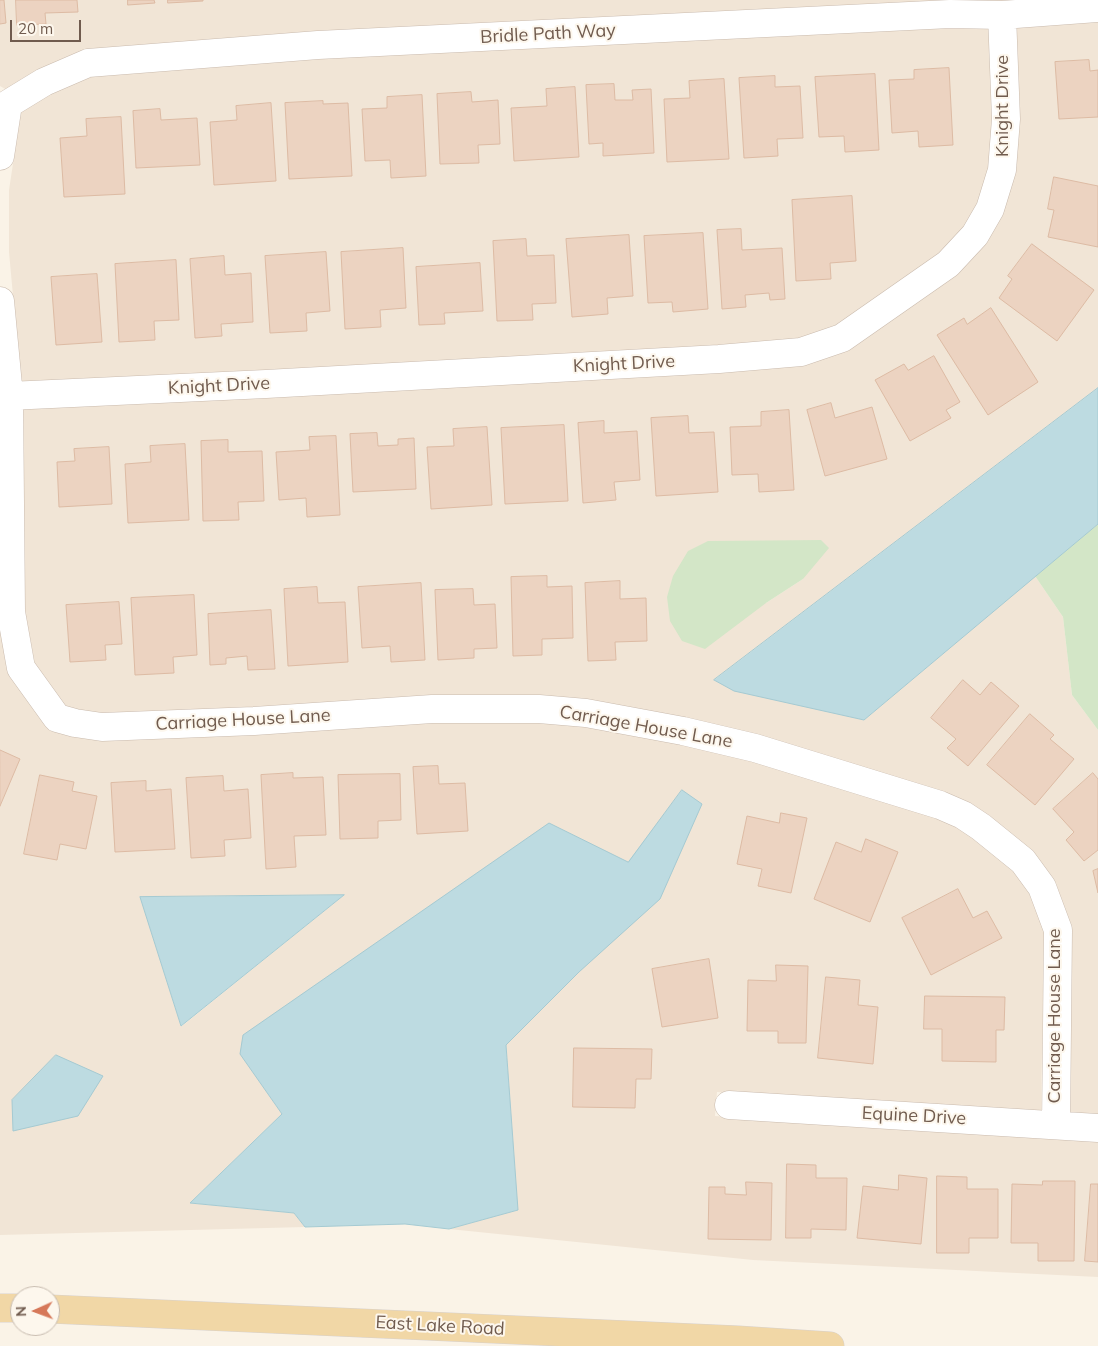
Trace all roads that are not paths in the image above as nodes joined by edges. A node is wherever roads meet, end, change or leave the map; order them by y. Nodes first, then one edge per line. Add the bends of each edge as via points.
1 (1098, 8) edge
2 (1002, 15) junction
3 (4, 102) edge
4 (0, 156) edge
5 (0, 301) edge
6 (9, 396) junction
7 (6, 613) edge
8 (729, 1105) dead end
9 (1056, 1125) junction
10 (1098, 1128) edge
11 (60, 1309) edge
12 (830, 1346) edge

1 - 2 street, Bridle Path Way
2 - 3 street, Bridle Path Way via 950,14 318,45 98,63 44,82
2 - 6 street, Knight Drive via 1006,118 1002,170 990,209 975,235 948,264 842,338 801,352 719,359
3 - 4 street
5 - 6 street, Carriage House Lane
6 - 7 street, Carriage House Lane
7 - 9 street, Carriage House Lane via 21,668 57,718 75,723 102,727 432,709 539,709 586,713 755,748 963,815 1023,861 1042,887 1058,930
8 - 9 street, Equine Drive
9 - 10 street, Equine Drive
11 - 12 main road, East Lake Road

